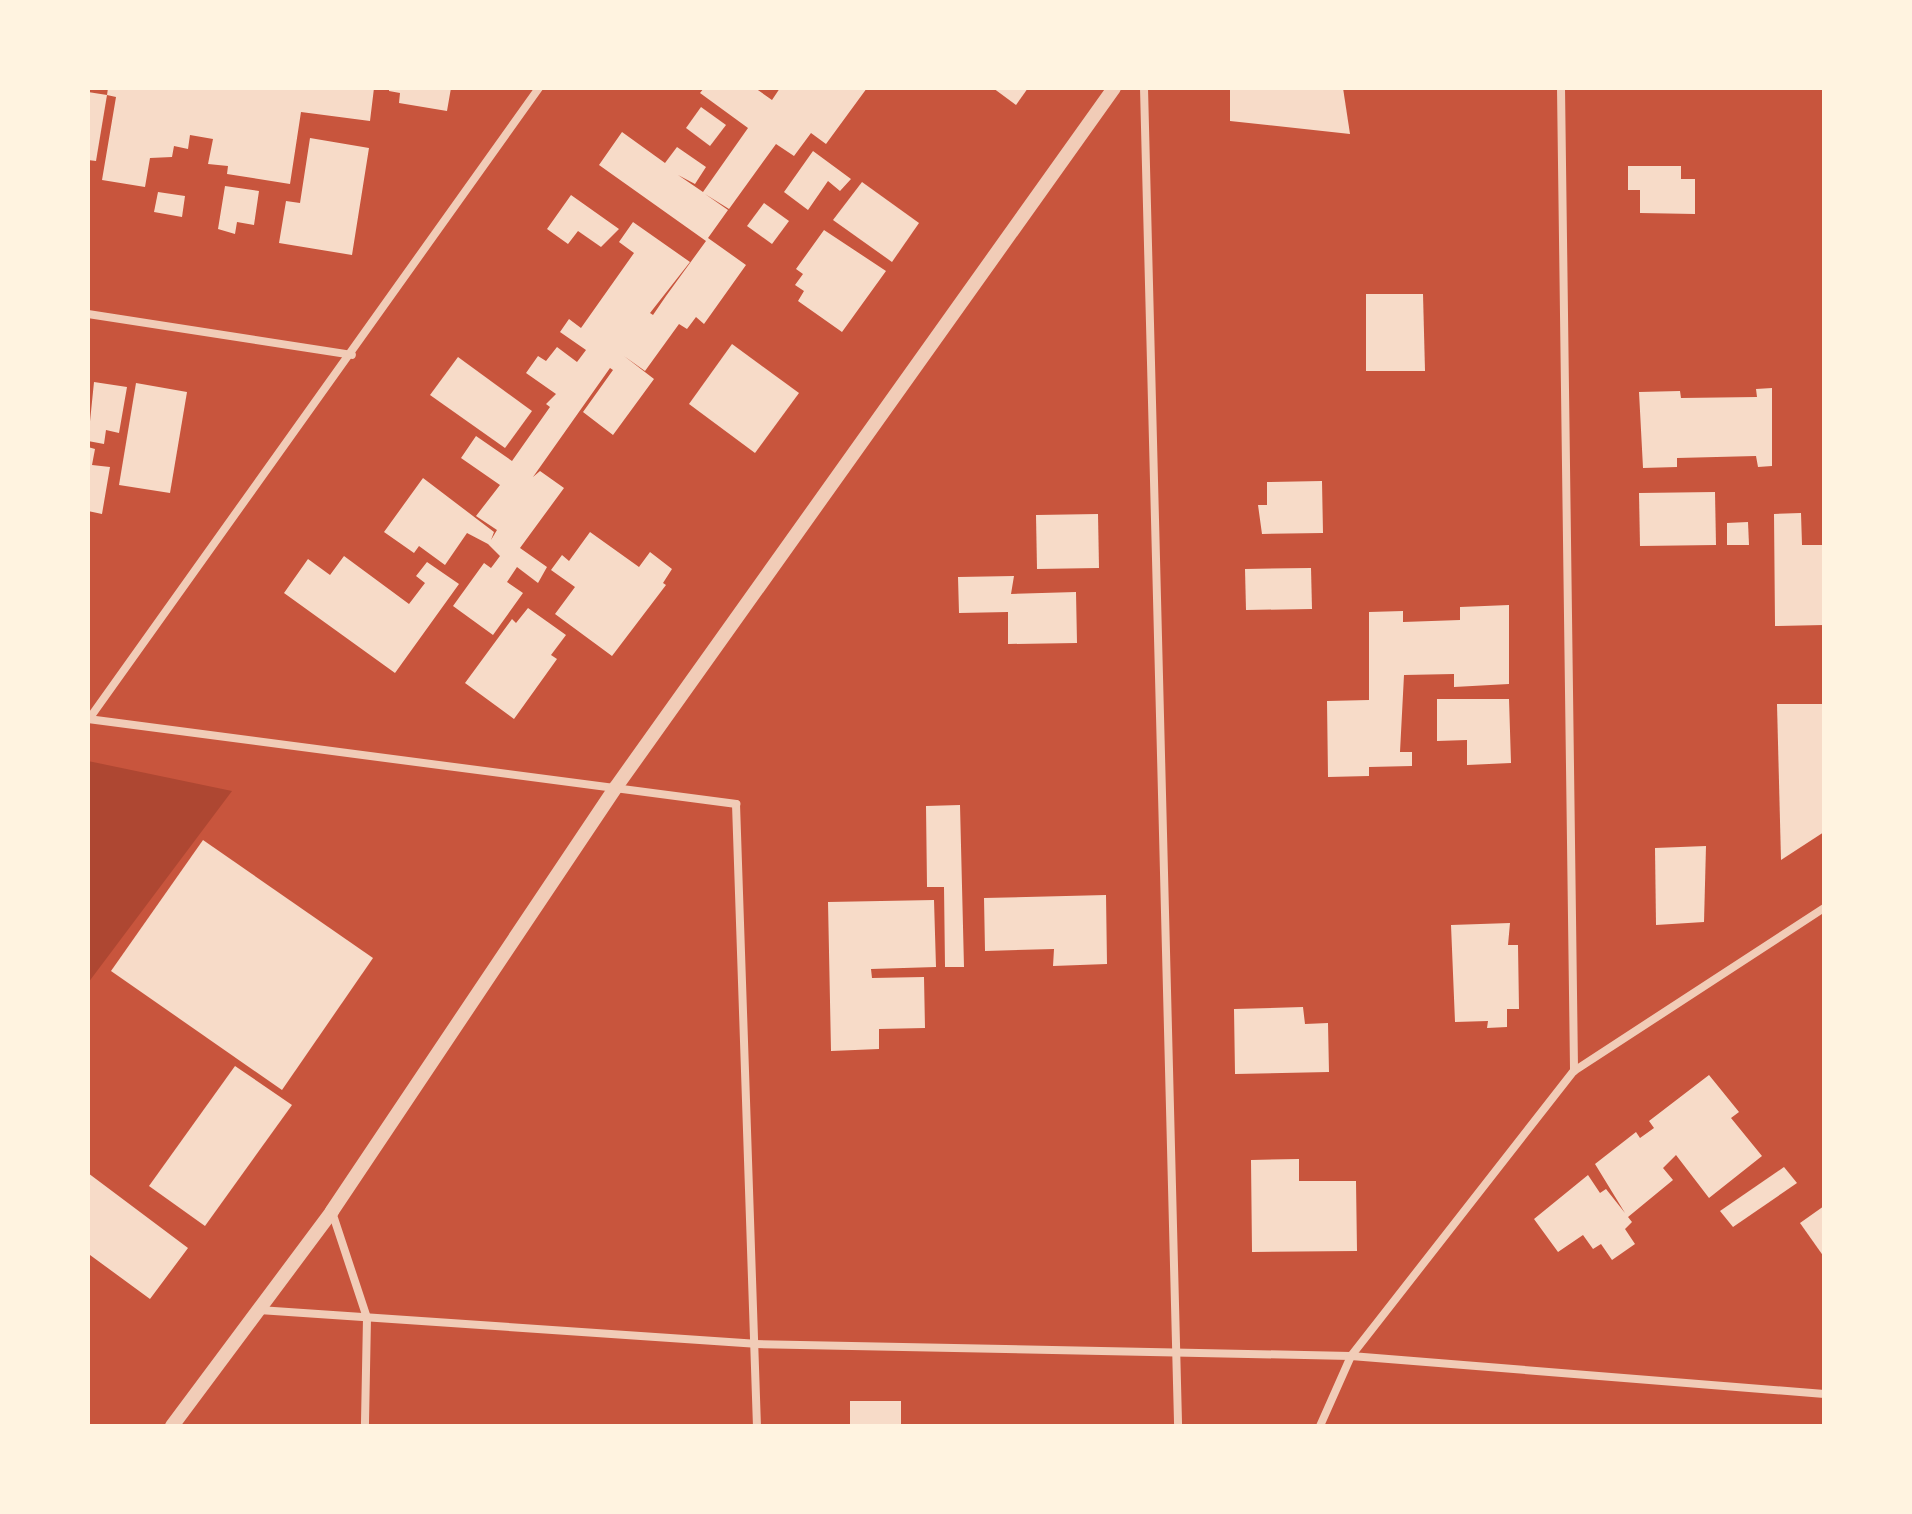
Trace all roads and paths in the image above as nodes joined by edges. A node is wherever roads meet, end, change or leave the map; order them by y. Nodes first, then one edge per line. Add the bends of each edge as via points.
1 (539, 88) edge
2 (1114, 88) edge
3 (1144, 88) edge
4 (1561, 88) edge
5 (88, 314) edge
6 (352, 355) junction
7 (89, 719) edge
8 (616, 787) junction
9 (1824, 908) edge
10 (1574, 1071) junction
11 (332, 1211) junction
12 (259, 1310) junction
13 (367, 1318) junction
14 (755, 1344) junction
15 (1177, 1353) junction
16 (1351, 1356) junction
17 (1824, 1394) edge
18 (172, 1426) edge
19 (365, 1426) edge
20 (757, 1426) edge
21 (1178, 1426) edge
22 (1320, 1426) edge

1 - 6 street
2 - 8 street
3 - 15 street
4 - 10 street
5 - 6 street
6 - 7 street
7 - 8 street
8 - 11 street
8 - 14 street via 736,804
9 - 10 street
10 - 16 street
11 - 12 street
11 - 13 street
12 - 13 street
12 - 18 street
13 - 14 street
13 - 19 street
14 - 15 street
14 - 20 street
15 - 16 street
15 - 21 street
16 - 17 street
16 - 22 street

